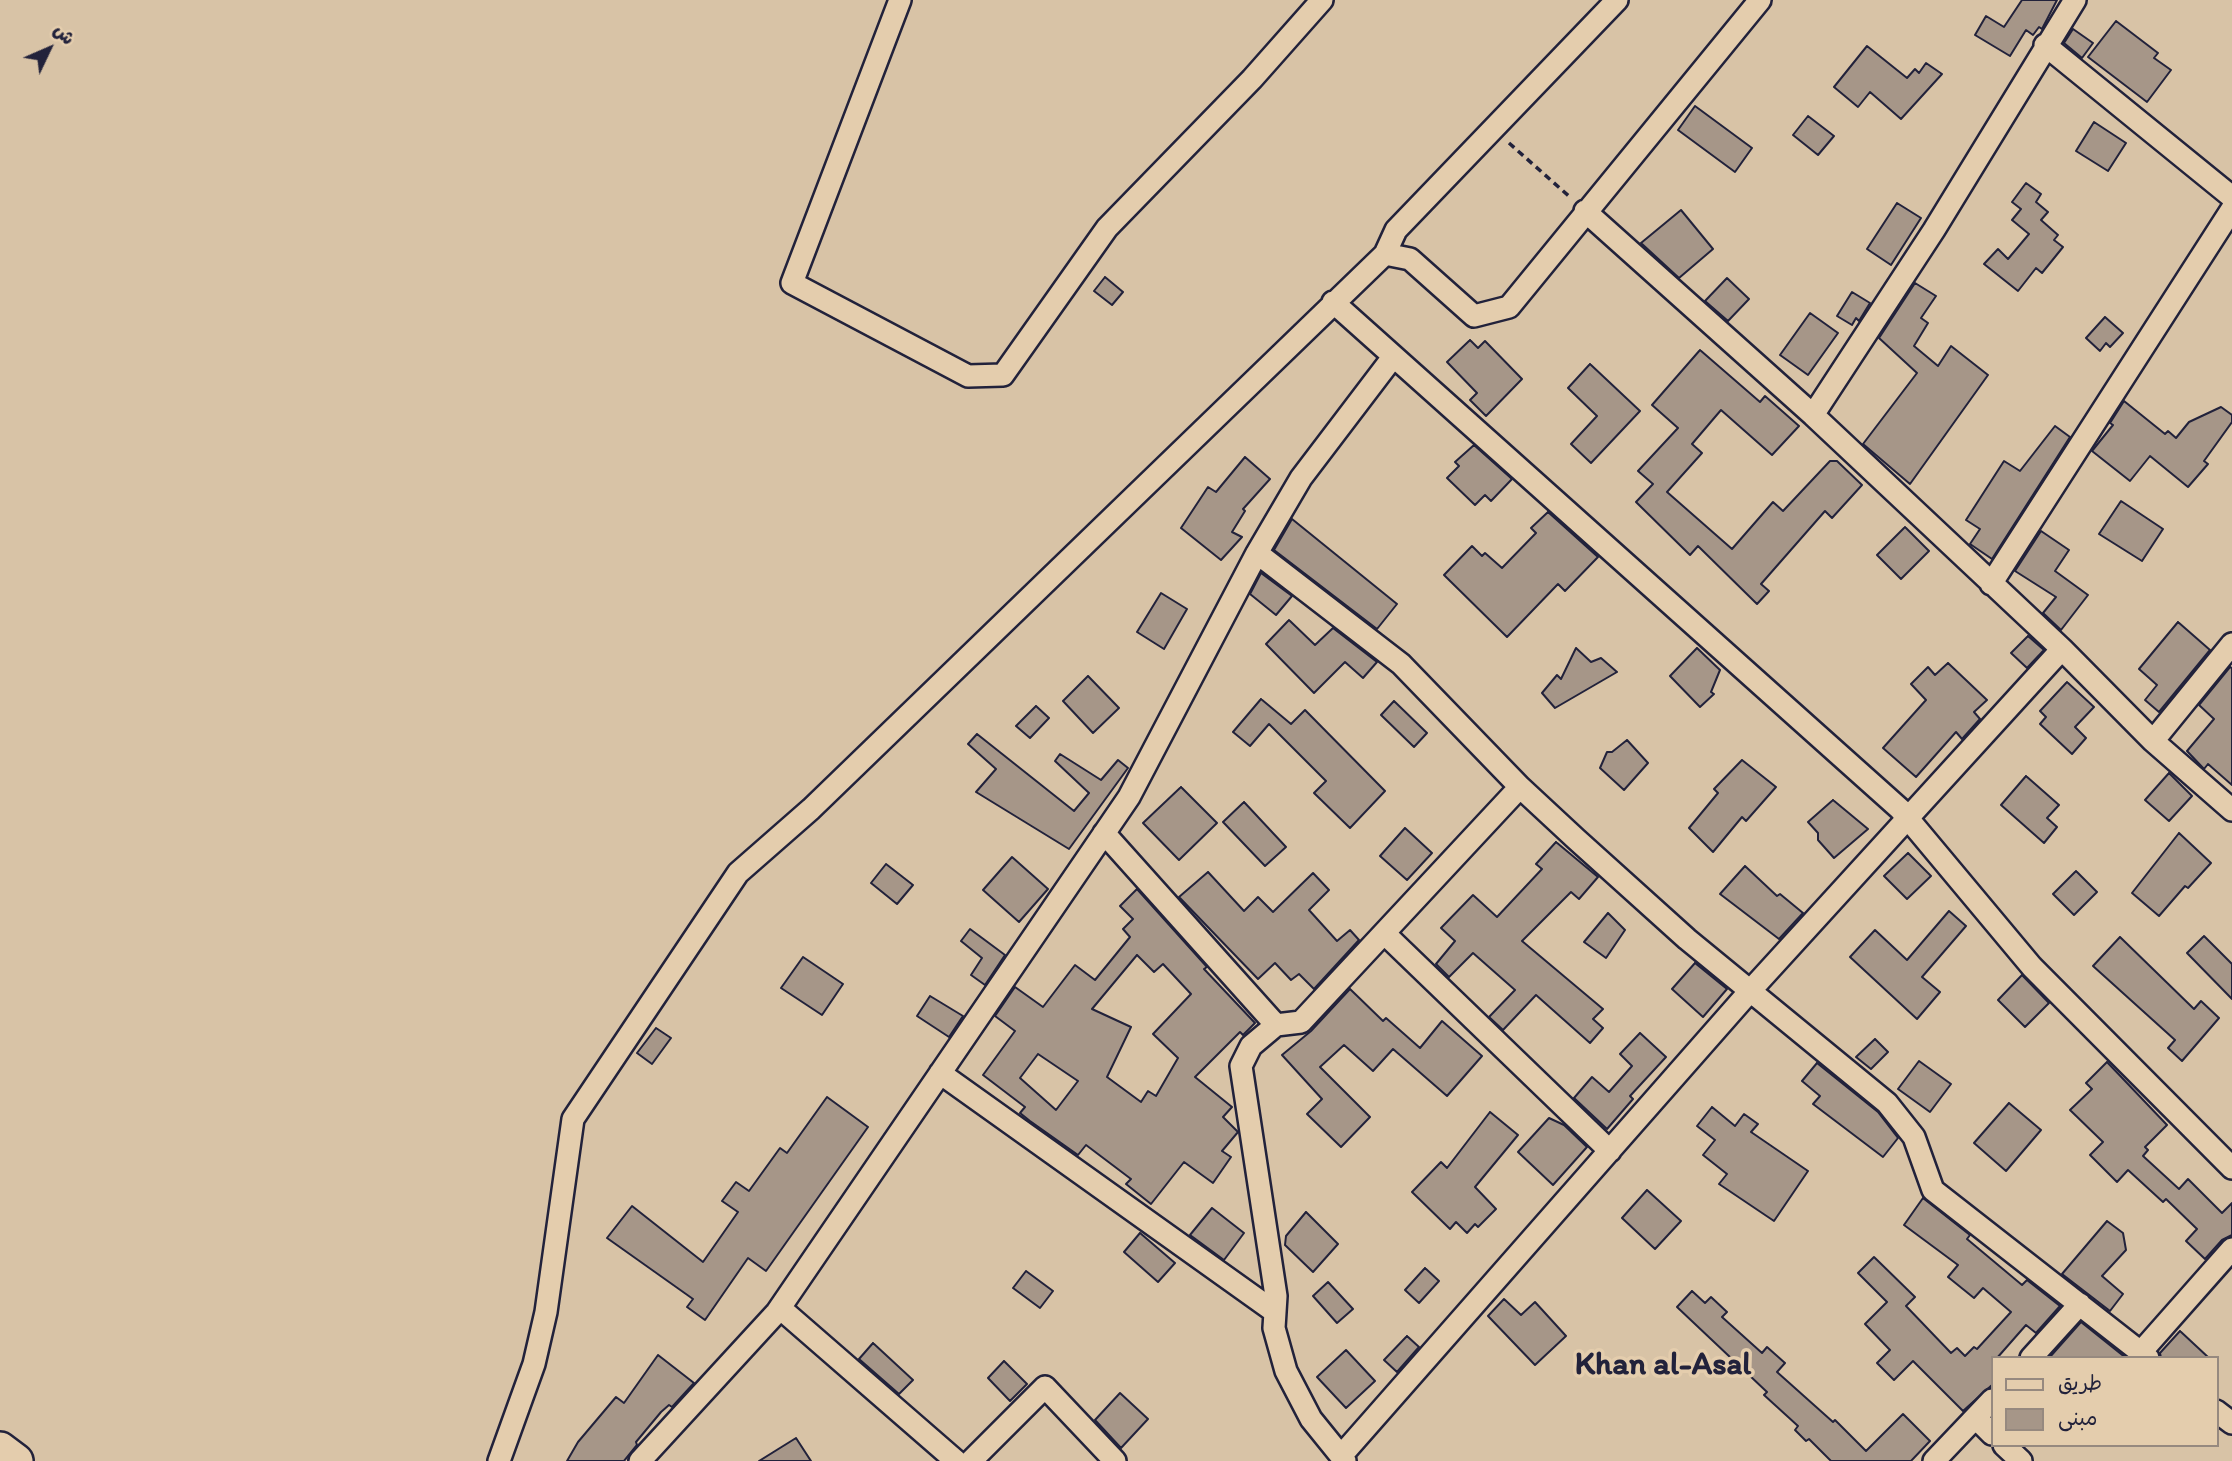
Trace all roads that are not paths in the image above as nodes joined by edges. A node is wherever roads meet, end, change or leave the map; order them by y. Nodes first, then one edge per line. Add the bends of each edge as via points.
1 (900, 0) edge
2 (1322, 0) edge
3 (1617, 0) edge
4 (1760, 0) edge
5 (2076, 0) edge
6 (2045, 45) junction
7 (2232, 197) edge
8 (2232, 209) edge
9 (1584, 211) junction
10 (1385, 254) junction
11 (1333, 302) junction
12 (1393, 357) junction
13 (1813, 415) junction
14 (1257, 553) junction
15 (1991, 584) junction
16 (2232, 643) edge
17 (2062, 649) junction
18 (2153, 741) junction
19 (1520, 787) junction
20 (2232, 810) edge
21 (1908, 817) junction
22 (1104, 832) junction
23 (1384, 933) junction
24 (1750, 991) junction
25 (1276, 1025) junction
26 (940, 1073) junction
27 (1610, 1151) junction
28 (2232, 1168) edge
29 (2232, 1249) edge
30 (2080, 1304) junction
31 (780, 1308) junction
32 (1275, 1312) junction
33 (2144, 1355) edge
34 (2033, 1356) edge
35 (1990, 1402) edge
36 (1976, 1419) junction
37 (1990, 1432) edge
38 (2006, 1447) edge
39 (0, 1449) edge
40 (1343, 1459) edge
41 (16, 1461) edge
42 (499, 1461) edge
43 (640, 1461) edge
44 (956, 1461) edge
45 (971, 1461) edge
46 (1115, 1461) edge
47 (1934, 1461) edge
48 (2021, 1461) edge

1 - 2 street via 792,283 968,376 1003,375 1107,228
3 - 10 street via 1396,230
4 - 9 street
5 - 6 street
6 - 7 street
6 - 13 street via 1934,230
8 - 15 street
9 - 10 street via 1509,307 1474,316 1410,259
9 - 13 street
10 - 11 street
11 - 12 street
11 - 42 street via 811,809 738,873 573,1119 546,1312 534,1364
12 - 14 street via 1301,478
12 - 21 street
13 - 15 street
14 - 19 street via 1401,664
14 - 22 street via 1129,797
15 - 17 street
16 - 18 street
17 - 18 street
17 - 21 street
18 - 20 street
19 - 23 street
19 - 24 street
21 - 24 street
21 - 28 street via 2032,967
22 - 25 street
22 - 26 street
23 - 25 street via 1301,1022
23 - 27 street
24 - 27 street
24 - 30 street via 1887,1103 1914,1137 1933,1190
25 - 32 street via 1251,1046 1241,1066
26 - 31 street
26 - 32 street
27 - 40 street
29 - 33 street
30 - 33 street
30 - 34 street
31 - 43 street
31 - 44 street
32 - 40 street via 1274,1328 1286,1370 1311,1419
35 - 36 street
36 - 37 street
36 - 47 street
38 - 48 street
39 - 41 highway
45 - 46 street via 1045,1387

